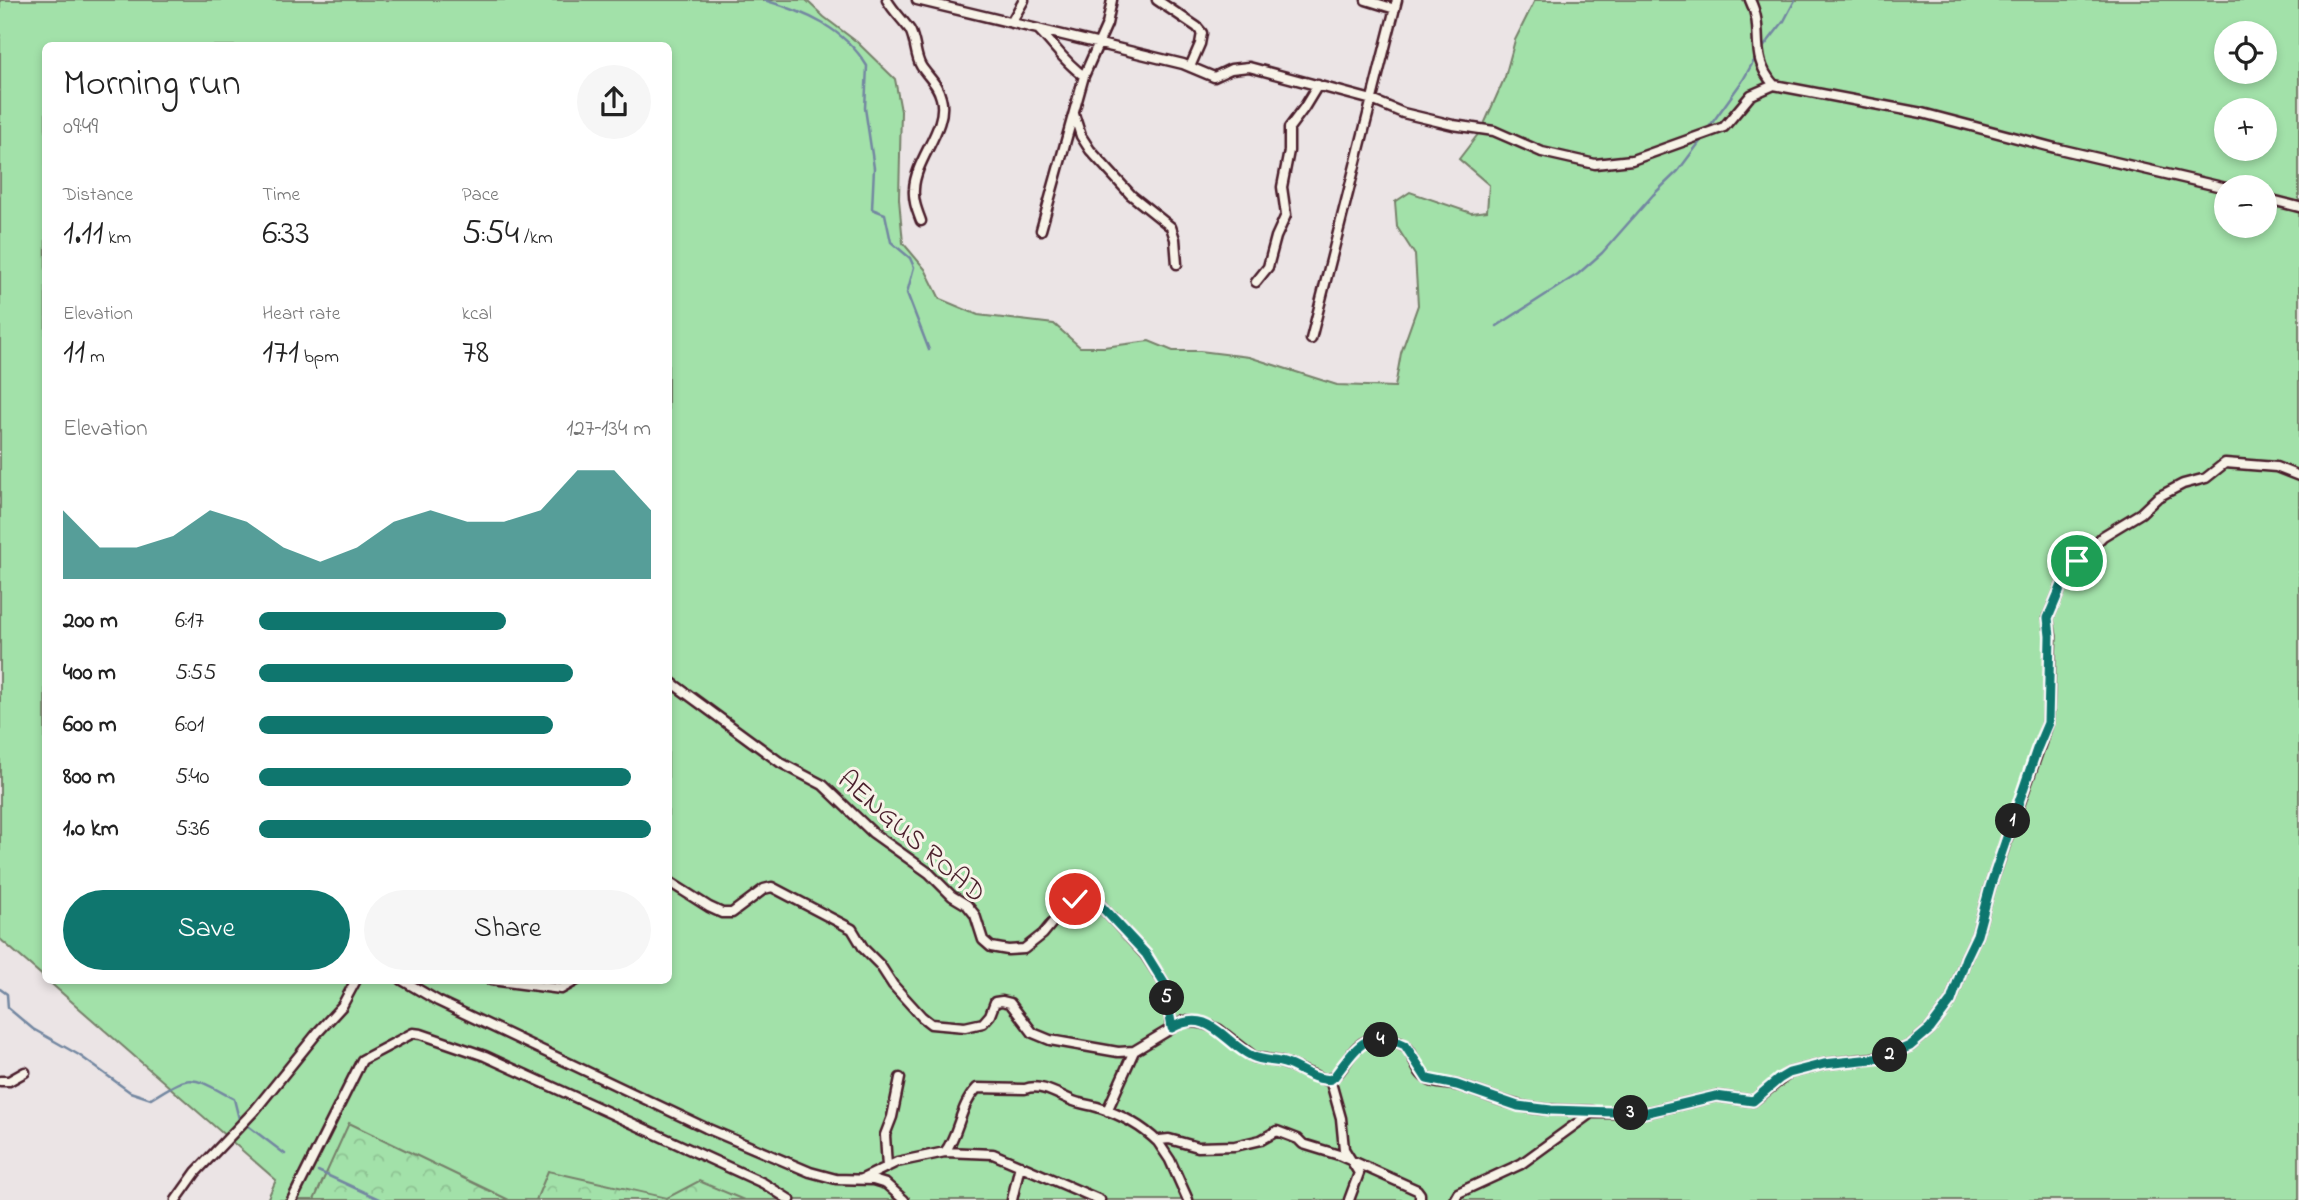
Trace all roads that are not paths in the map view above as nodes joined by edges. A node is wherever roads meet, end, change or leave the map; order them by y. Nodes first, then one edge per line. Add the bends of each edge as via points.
1 (887, 0) edge
2 (917, 0) edge
3 (1024, 0) edge
4 (1112, 0) edge
5 (1157, 0) edge
6 (1366, 0) edge
7 (1750, 0) edge
8 (1396, 4) edge
9 (1012, 22) junction
10 (1036, 27) junction
11 (1098, 42) junction
12 (1190, 67) junction
13 (1084, 76) junction
14 (1318, 85) junction
15 (1774, 85) junction
16 (1372, 100) junction
17 (1073, 113) junction
18 (2214, 185) edge
19 (2277, 201) edge
20 (2299, 207) edge
21 (920, 221) dead end
22 (1041, 230) dead end
23 (1177, 264) dead end
24 (1256, 282) dead end
25 (1311, 339) dead end
26 (2299, 476) edge
27 (672, 683) edge
28 (672, 884) edge
29 (354, 984) edge
30 (409, 984) edge
31 (522, 984) edge
32 (570, 984) edge
33 (1172, 1028) junction
34 (1134, 1051) junction
35 (26, 1072) dead end
36 (900, 1077) dead end
37 (1330, 1079) junction
38 (0, 1081) edge
39 (1107, 1111) junction
40 (1605, 1112) junction
41 (1158, 1142) junction
42 (945, 1152) junction
43 (1352, 1161) junction
44 (1020, 1165) junction
45 (887, 1167) junction
46 (862, 1179) junction
47 (176, 1200) edge
48 (292, 1200) edge
49 (790, 1200) edge
50 (904, 1200) edge
51 (1012, 1200) edge
52 (1100, 1200) edge
53 (1188, 1200) edge
54 (1349, 1200) edge
55 (1420, 1200) edge
56 (1454, 1200) edge

1 - 21 street via 910,30 920,65 942,99 940,118 914,188
2 - 9 street
3 - 9 street
4 - 11 street
5 - 12 street via 1202,33
6 - 8 street
7 - 15 street via 1763,73
8 - 16 street
9 - 10 street
10 - 11 street
10 - 13 street via 1069,66
11 - 12 street
11 - 13 street
12 - 14 street via 1213,77 1249,67
13 - 17 street
14 - 16 street
14 - 24 street via 1289,128 1282,187 1286,215 1268,267
15 - 16 street via 1751,95 1724,127 1632,160 1595,164 1542,152 1494,131 1403,113
15 - 18 street via 1922,113
16 - 25 street
17 - 22 street
17 - 23 street via 1090,150 1137,201 1171,227
19 - 20 street
26 - 40 street via 2276,467 2225,463 2206,478 2158,497 2103,536 2067,573 2048,618 2048,723 1951,1001 1922,1037 1882,1058 1789,1073 1753,1101 1716,1096 1644,1113
27 - 33 street, AENGUS ROAD via 781,763 823,785 873,833 967,905 991,947 1024,948 1079,896 1100,905 1157,971 1164,983
28 - 34 street via 722,913 732,913 772,887 852,929 893,985 931,1024 965,1027 983,1023 995,1002 1002,1001 1010,1003 1033,1033 1050,1040 1097,1050
29 - 47 street via 342,1006
30 - 46 street via 706,1128 822,1176
31 - 32 street via 561,989
33 - 34 street
33 - 37 street via 1184,1021 1202,1023 1218,1029 1254,1057
34 - 39 street
35 - 38 street
36 - 45 street via 885,1135
37 - 40 street via 1359,1044 1391,1041 1405,1045 1420,1072 1435,1082 1518,1106
37 - 43 street via 1344,1149
39 - 41 street
39 - 42 street via 1031,1087 979,1087 963,1107
40 - 56 street via 1584,1116 1521,1164 1458,1193
41 - 43 street via 1169,1139 1198,1147 1235,1146 1277,1131
41 - 53 street
42 - 44 street via 993,1154
42 - 45 street
43 - 54 street via 1359,1173
43 - 55 street via 1416,1190
44 - 51 street
44 - 52 street
45 - 46 street
46 - 50 street via 886,1184
48 - 49 street via 362,1060 413,1033 485,1056 763,1183

